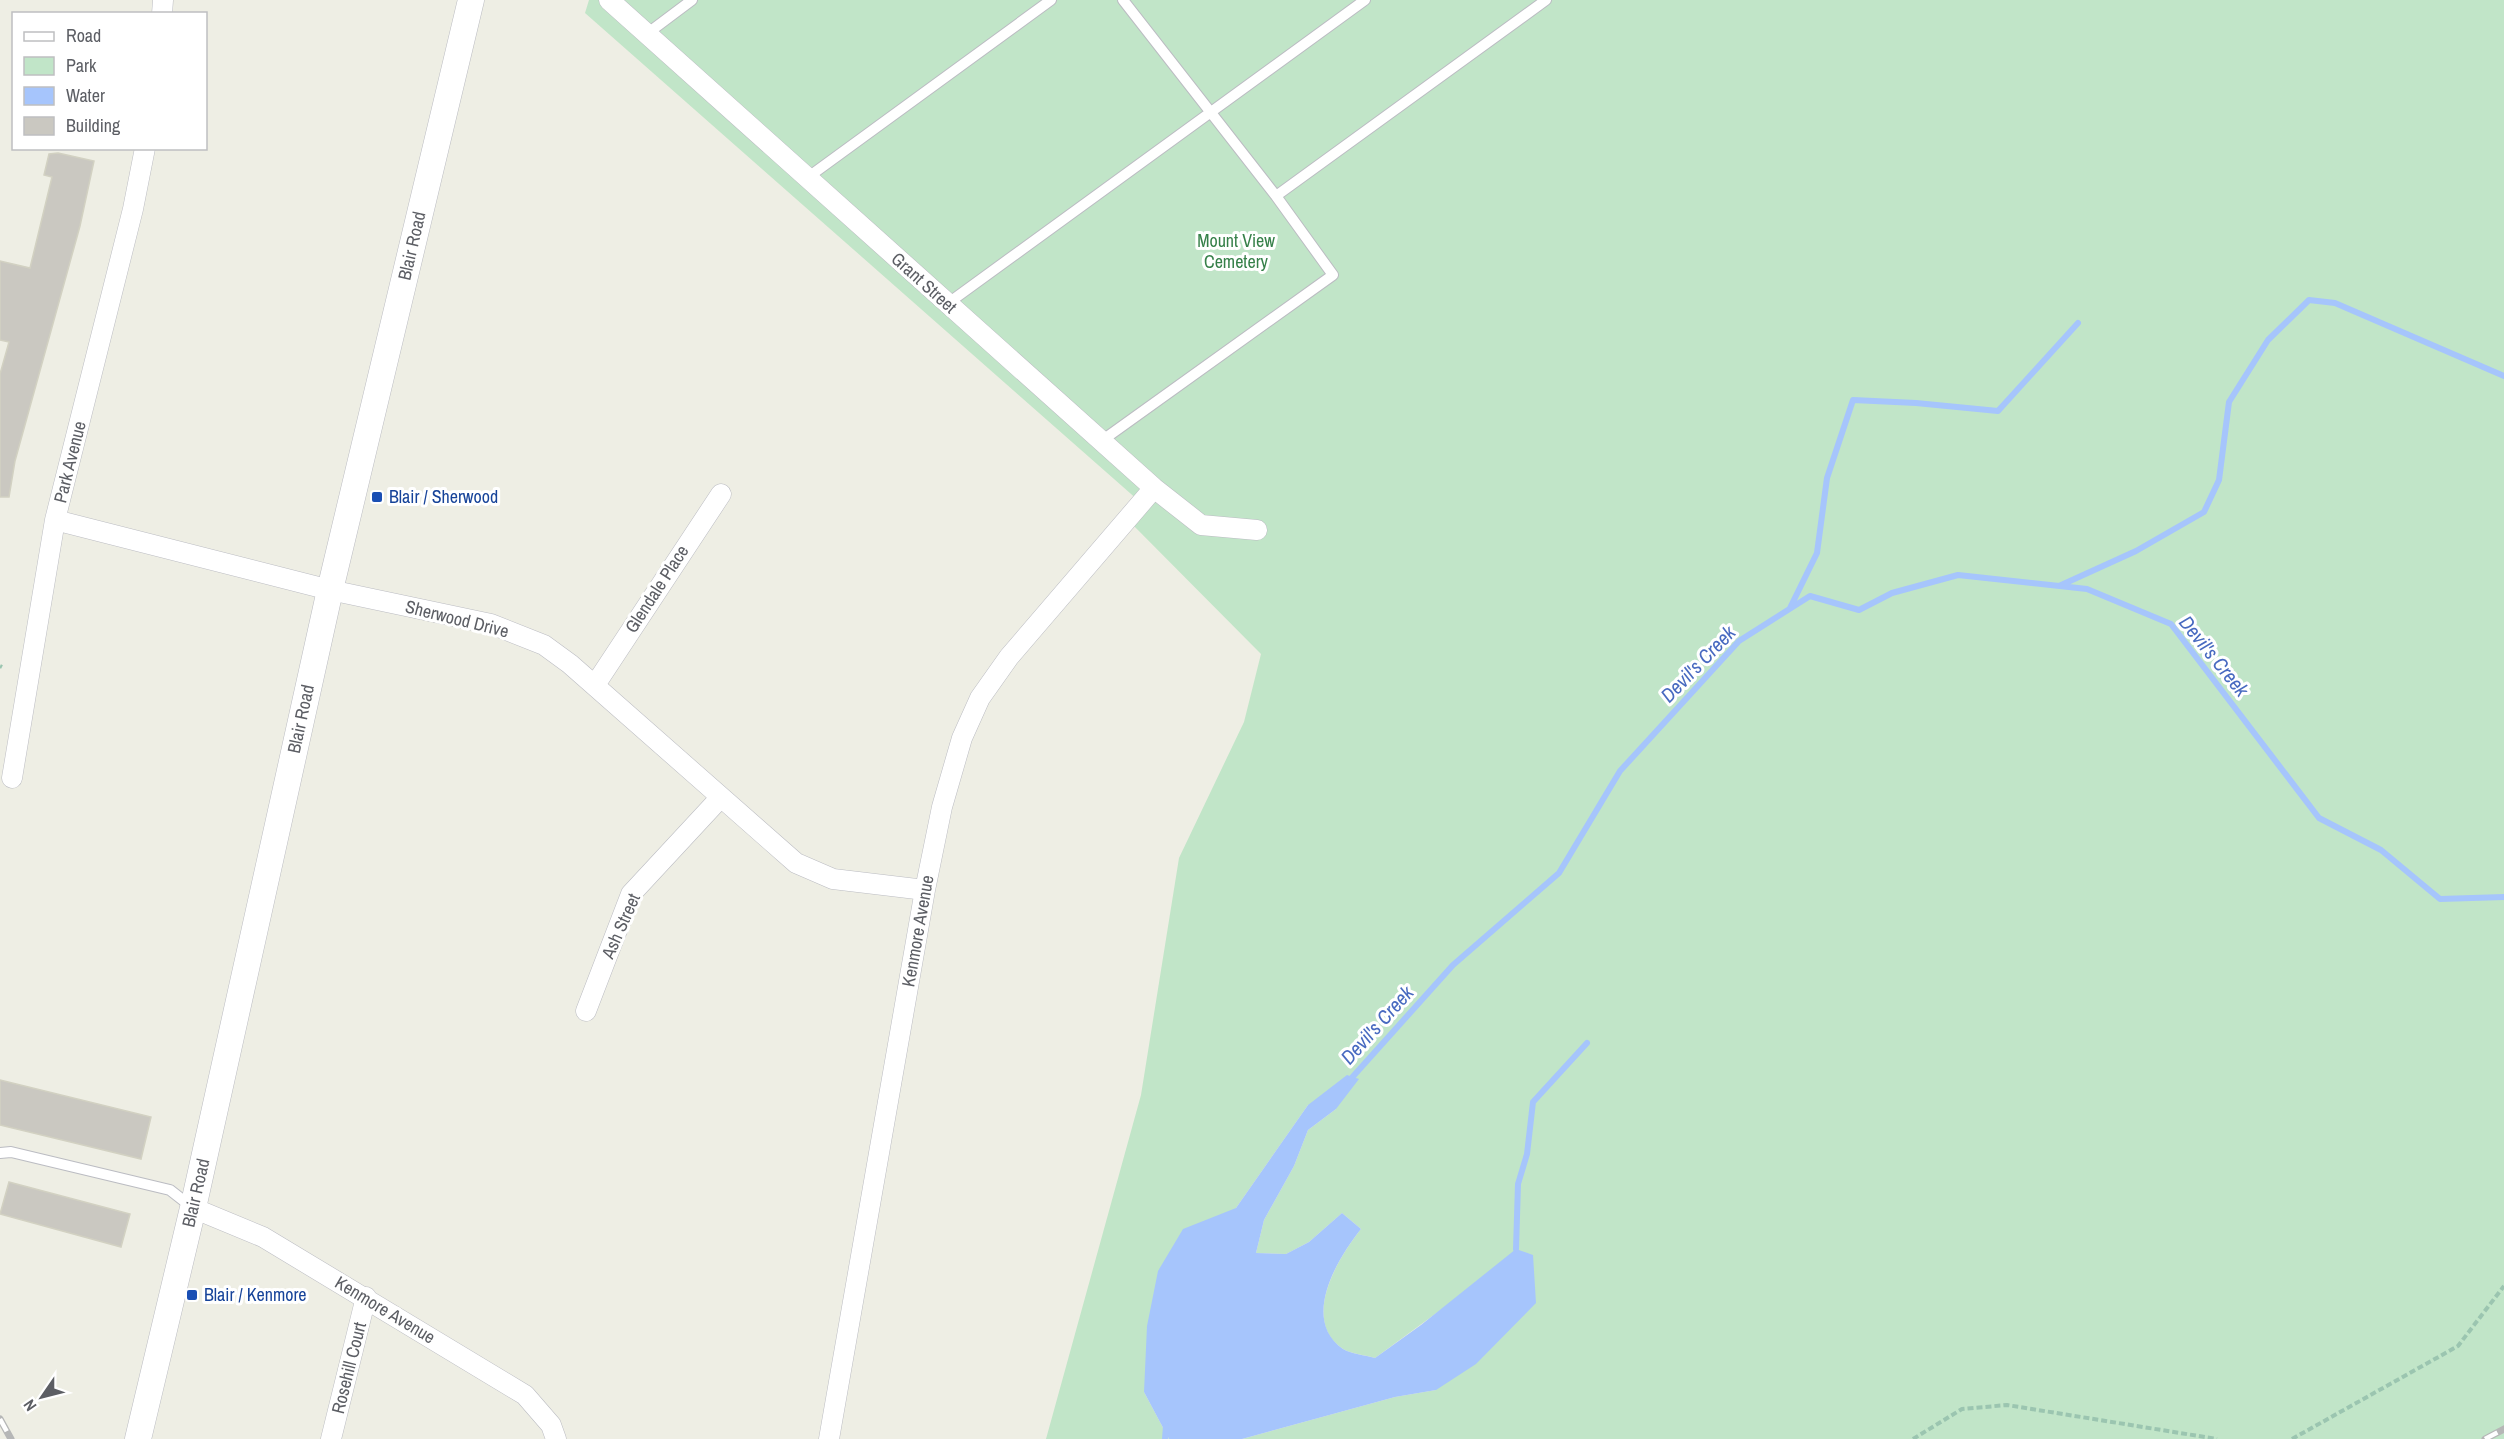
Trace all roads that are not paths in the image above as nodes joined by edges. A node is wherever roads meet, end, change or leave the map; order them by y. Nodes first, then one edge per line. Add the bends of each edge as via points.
1 (471, 0) edge
2 (609, 0) edge
3 (692, 0) edge
4 (1051, 0) edge
5 (1123, 0) edge
6 (1365, 0) edge
7 (1546, 0) edge
8 (648, 33) junction
9 (1212, 114) junction
10 (145, 150) edge
11 (807, 178) junction
12 (1276, 196) junction
13 (947, 304) junction
14 (1100, 442) junction
15 (1154, 488) junction
16 (721, 494) dead end
17 (55, 520) junction
18 (1257, 530) dead end
19 (330, 590) junction
20 (595, 686) junction
21 (12, 778) dead end
22 (721, 797) junction
23 (925, 890) junction
24 (586, 1011) dead end
25 (0, 1153) edge
26 (193, 1208) junction
27 (366, 1298) junction
28 (138, 1439) edge
29 (331, 1439) edge
30 (556, 1439) edge
31 (829, 1439) edge

1 - 19 street, Blair Road
2 - 8 street, Grant Street
3 - 8 lane
4 - 11 lane
5 - 9 lane
6 - 9 lane
7 - 12 lane
8 - 11 street, Grant Street
9 - 12 lane
9 - 13 lane
10 - 17 street, Park Avenue
11 - 13 street, Grant Street
12 - 14 lane via 1333,275
13 - 14 street, Grant Street
14 - 15 street, Grant Street
15 - 18 street, Grant Street via 1201,525
15 - 23 street, Kenmore Avenue via 1009,657 980,698 962,738 942,807
16 - 20 street, Glendale Place
17 - 19 street, Sherwood Drive
17 - 21 street, Park Avenue
19 - 20 street, Sherwood Drive via 491,624 544,645
19 - 26 street, Blair Road
20 - 22 street, Sherwood Drive
22 - 23 street, Sherwood Drive via 796,863 833,879
22 - 24 street, Ash Street via 631,894
23 - 31 street, Kenmore Avenue
25 - 26 lane via 11,1152 170,1190
26 - 27 street, Kenmore Avenue via 263,1238
26 - 28 street, Blair Road
27 - 29 street, Rosehill Court
27 - 30 street, Kenmore Avenue via 525,1395 551,1425

